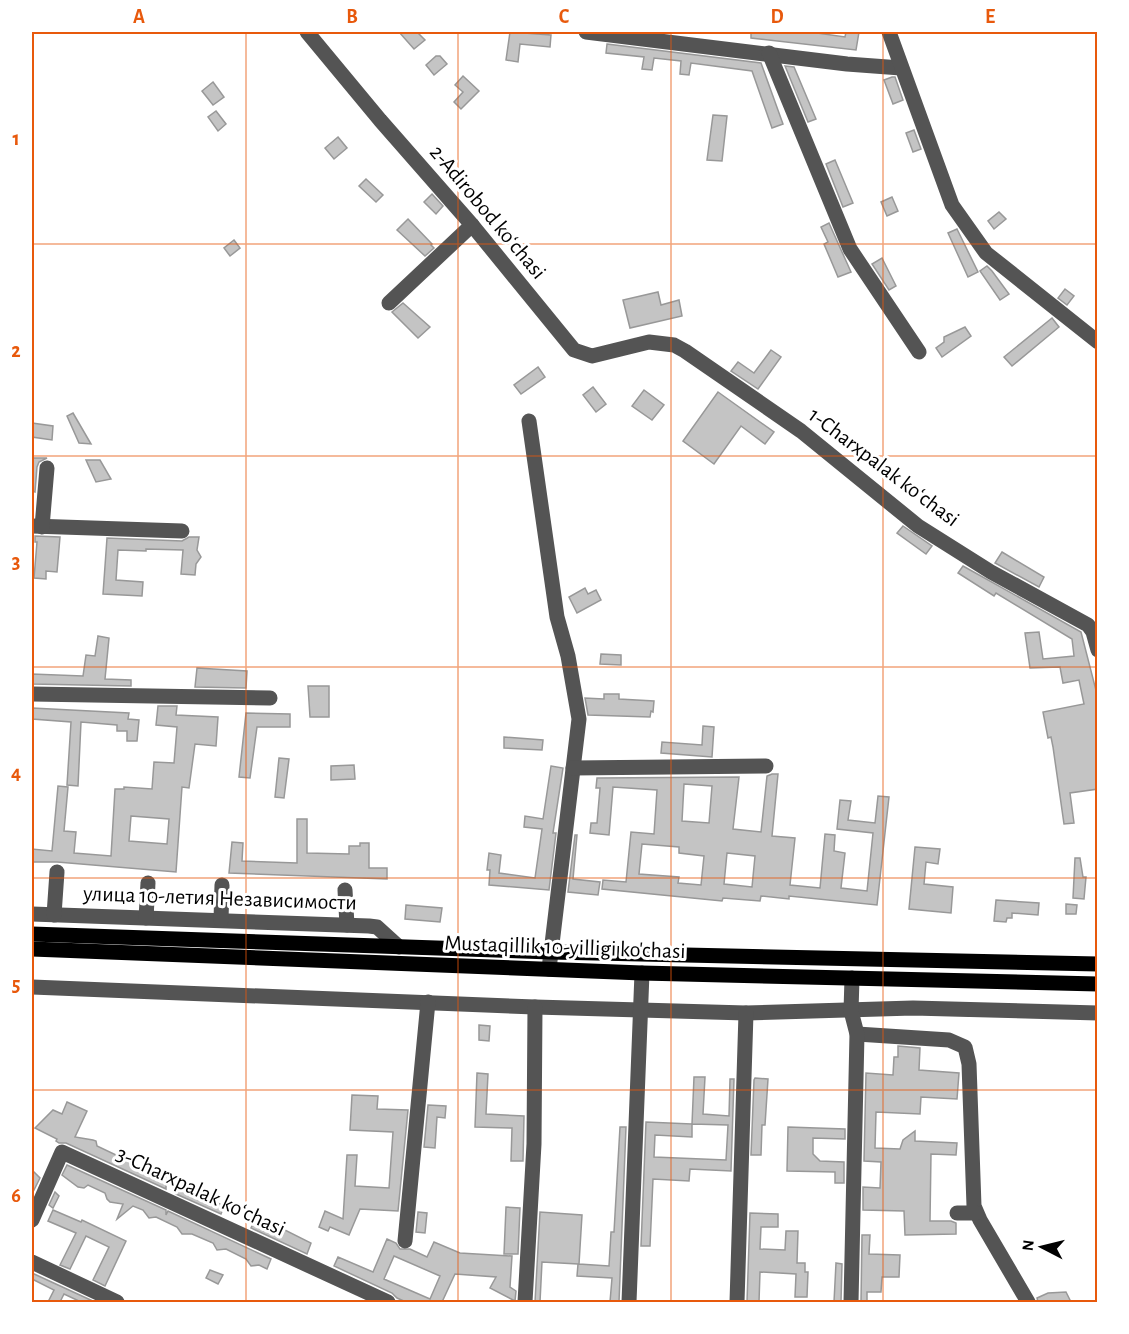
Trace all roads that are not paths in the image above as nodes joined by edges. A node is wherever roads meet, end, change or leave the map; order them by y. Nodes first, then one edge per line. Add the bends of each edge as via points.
1 (307, 32) edge
2 (586, 32) edge
3 (888, 32) edge
4 (769, 54) junction
5 (901, 68) junction
6 (472, 225) junction
7 (389, 303) dead end
8 (1098, 342) edge
9 (665, 343) joint
10 (919, 351) dead end
11 (529, 421) dead end
12 (47, 468) dead end
13 (37, 526) edge
14 (182, 531) dead end
15 (1098, 650) edge
16 (32, 694) edge
17 (270, 698) dead end
18 (766, 766) dead end
19 (573, 768) junction
20 (57, 872) dead end
21 (148, 883) dead end
22 (222, 885) dead end
23 (345, 890) dead end
24 (32, 914) edge
25 (54, 915) junction
26 (146, 918) junction
27 (221, 920) junction
28 (347, 925) junction
29 (32, 934) edge
30 (399, 947) junction
31 (32, 949) edge
32 (551, 952) junction
33 (1098, 964) edge
34 (549, 969) junction
35 (642, 973) junction
36 (852, 978) junction
37 (1098, 984) edge
38 (32, 987) edge
39 (428, 1002) junction
40 (535, 1007) junction
41 (640, 1009) junction
42 (850, 1011) junction
43 (746, 1013) junction
44 (1098, 1013) edge
45 (857, 1034) junction
46 (957, 1213) dead end
47 (976, 1213) junction
48 (32, 1220) edge
49 (405, 1241) dead end
50 (32, 1262) edge
51 (117, 1302) edge
52 (388, 1302) edge
53 (525, 1302) edge
54 (629, 1302) edge
55 (737, 1302) edge
56 (851, 1302) edge
57 (1028, 1302) edge

1 - 6 street, 2-Adirobod koʻchasi
2 - 4 street
3 - 5 street
4 - 5 street
4 - 10 street via 850,249
5 - 8 street via 952,205 986,253
6 - 7 street
6 - 9 street, 2-Adirobod koʻchasi via 574,350 592,356 649,342
9 - 15 street, 1-Charxpalak koʻchasi via 685,351 801,431 918,526 991,572 1088,625
11 - 19 street via 557,617 579,719
12 - 13 street
13 - 14 street
16 - 17 street
18 - 19 street
19 - 32 street
20 - 25 street
21 - 26 street
22 - 27 street
23 - 28 street
24 - 25 street, улица 10-летия Независимости
25 - 26 street, улица 10-летия Независимости
26 - 27 street, улица 10-летия Независимости
27 - 28 street, улица 10-летия Независимости
28 - 30 street, улица 10-летия Независимости via 377,927
29 - 30 main road, Mustaqillik 10-yilligi ko'chasi
30 - 32 main road, Mustaqillik 10-yilligi ko'chasi
31 - 34 main road, Mustaqillik 10-yilligi ko'chasi
32 - 33 main road, Mustaqillik 10-yilligi ko'chasi
32 - 34 street
34 - 35 main road, Mustaqillik 10-yilligi ko'chasi
35 - 36 main road, Mustaqillik 10-yilligi ko'chasi
35 - 41 street
36 - 37 main road, Mustaqillik 10-yilligi ko'chasi
36 - 42 street
38 - 39 street
39 - 40 street
39 - 49 street
40 - 41 street
40 - 53 street via 534,1144
41 - 43 street
41 - 54 street
42 - 43 street
42 - 44 street via 913,1008
42 - 45 street
43 - 55 street
45 - 47 street via 949,1040 965,1047
45 - 56 street
46 - 47 street
47 - 57 street
48 - 52 street, 3-Charxpalak koʻchasi via 62,1152
50 - 51 street

